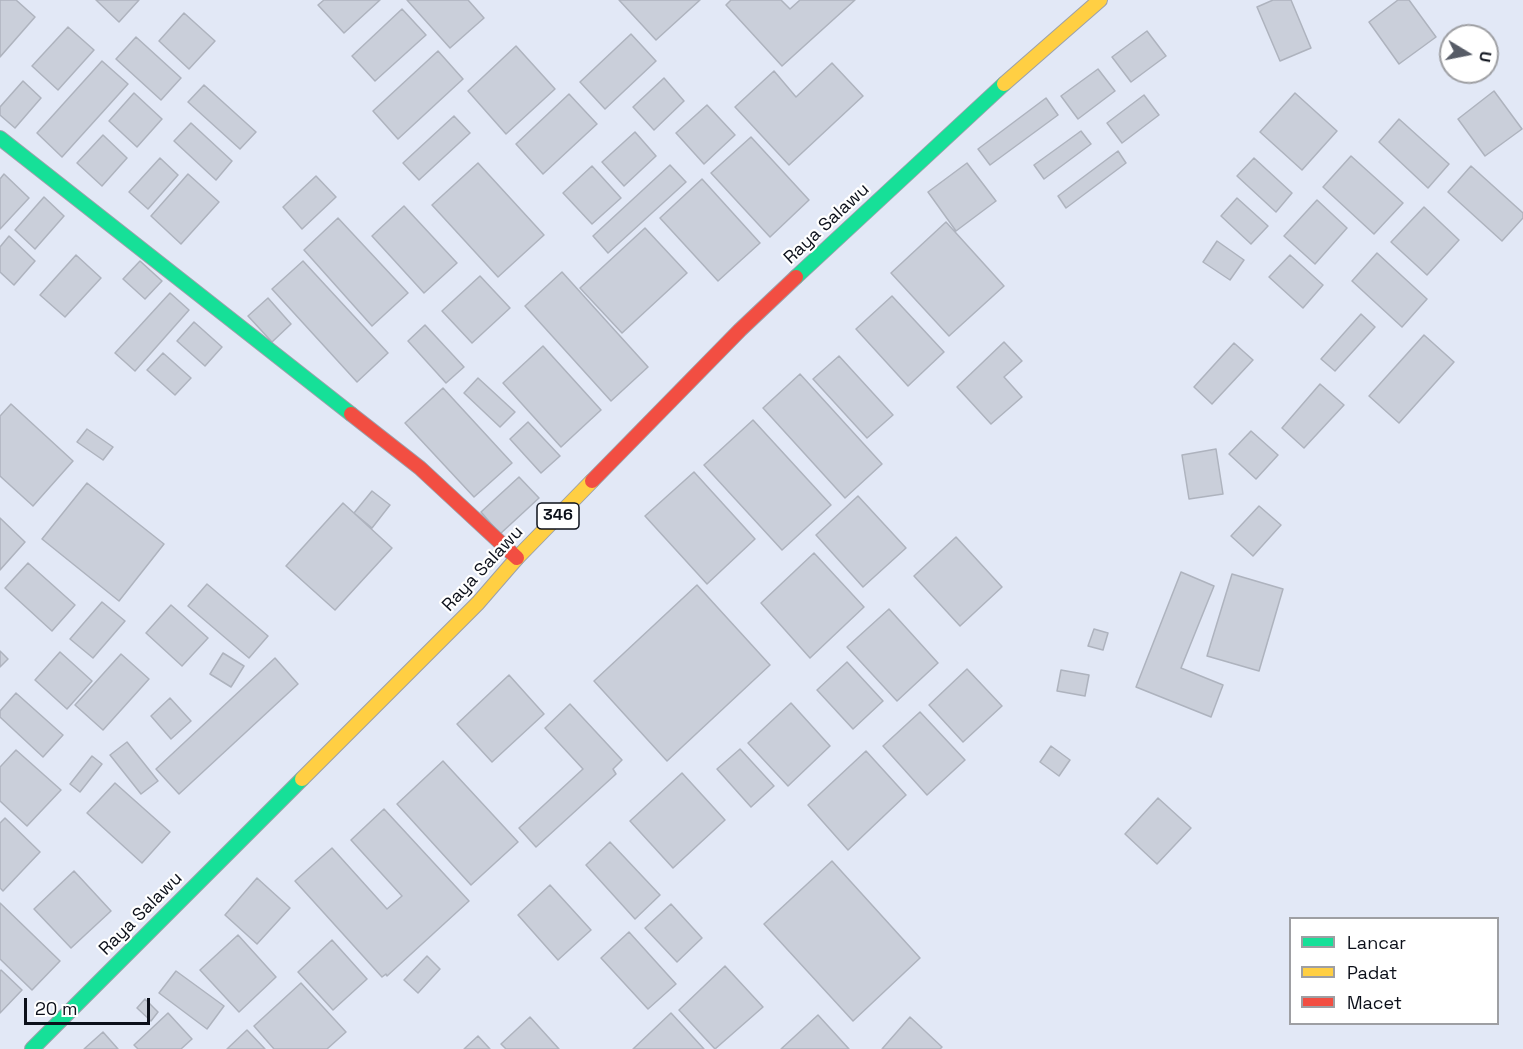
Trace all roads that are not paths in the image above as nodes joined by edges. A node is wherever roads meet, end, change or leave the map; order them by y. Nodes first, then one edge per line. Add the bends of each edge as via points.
1 (1100, 0) edge
2 (0, 138) edge
3 (517, 558) junction
4 (32, 1049) edge

1 - 3 main road, Raya Salawu / 346 via 993,93 740,330
2 - 3 main road via 420,468
3 - 4 main road, Raya Salawu / 346 via 478,603

